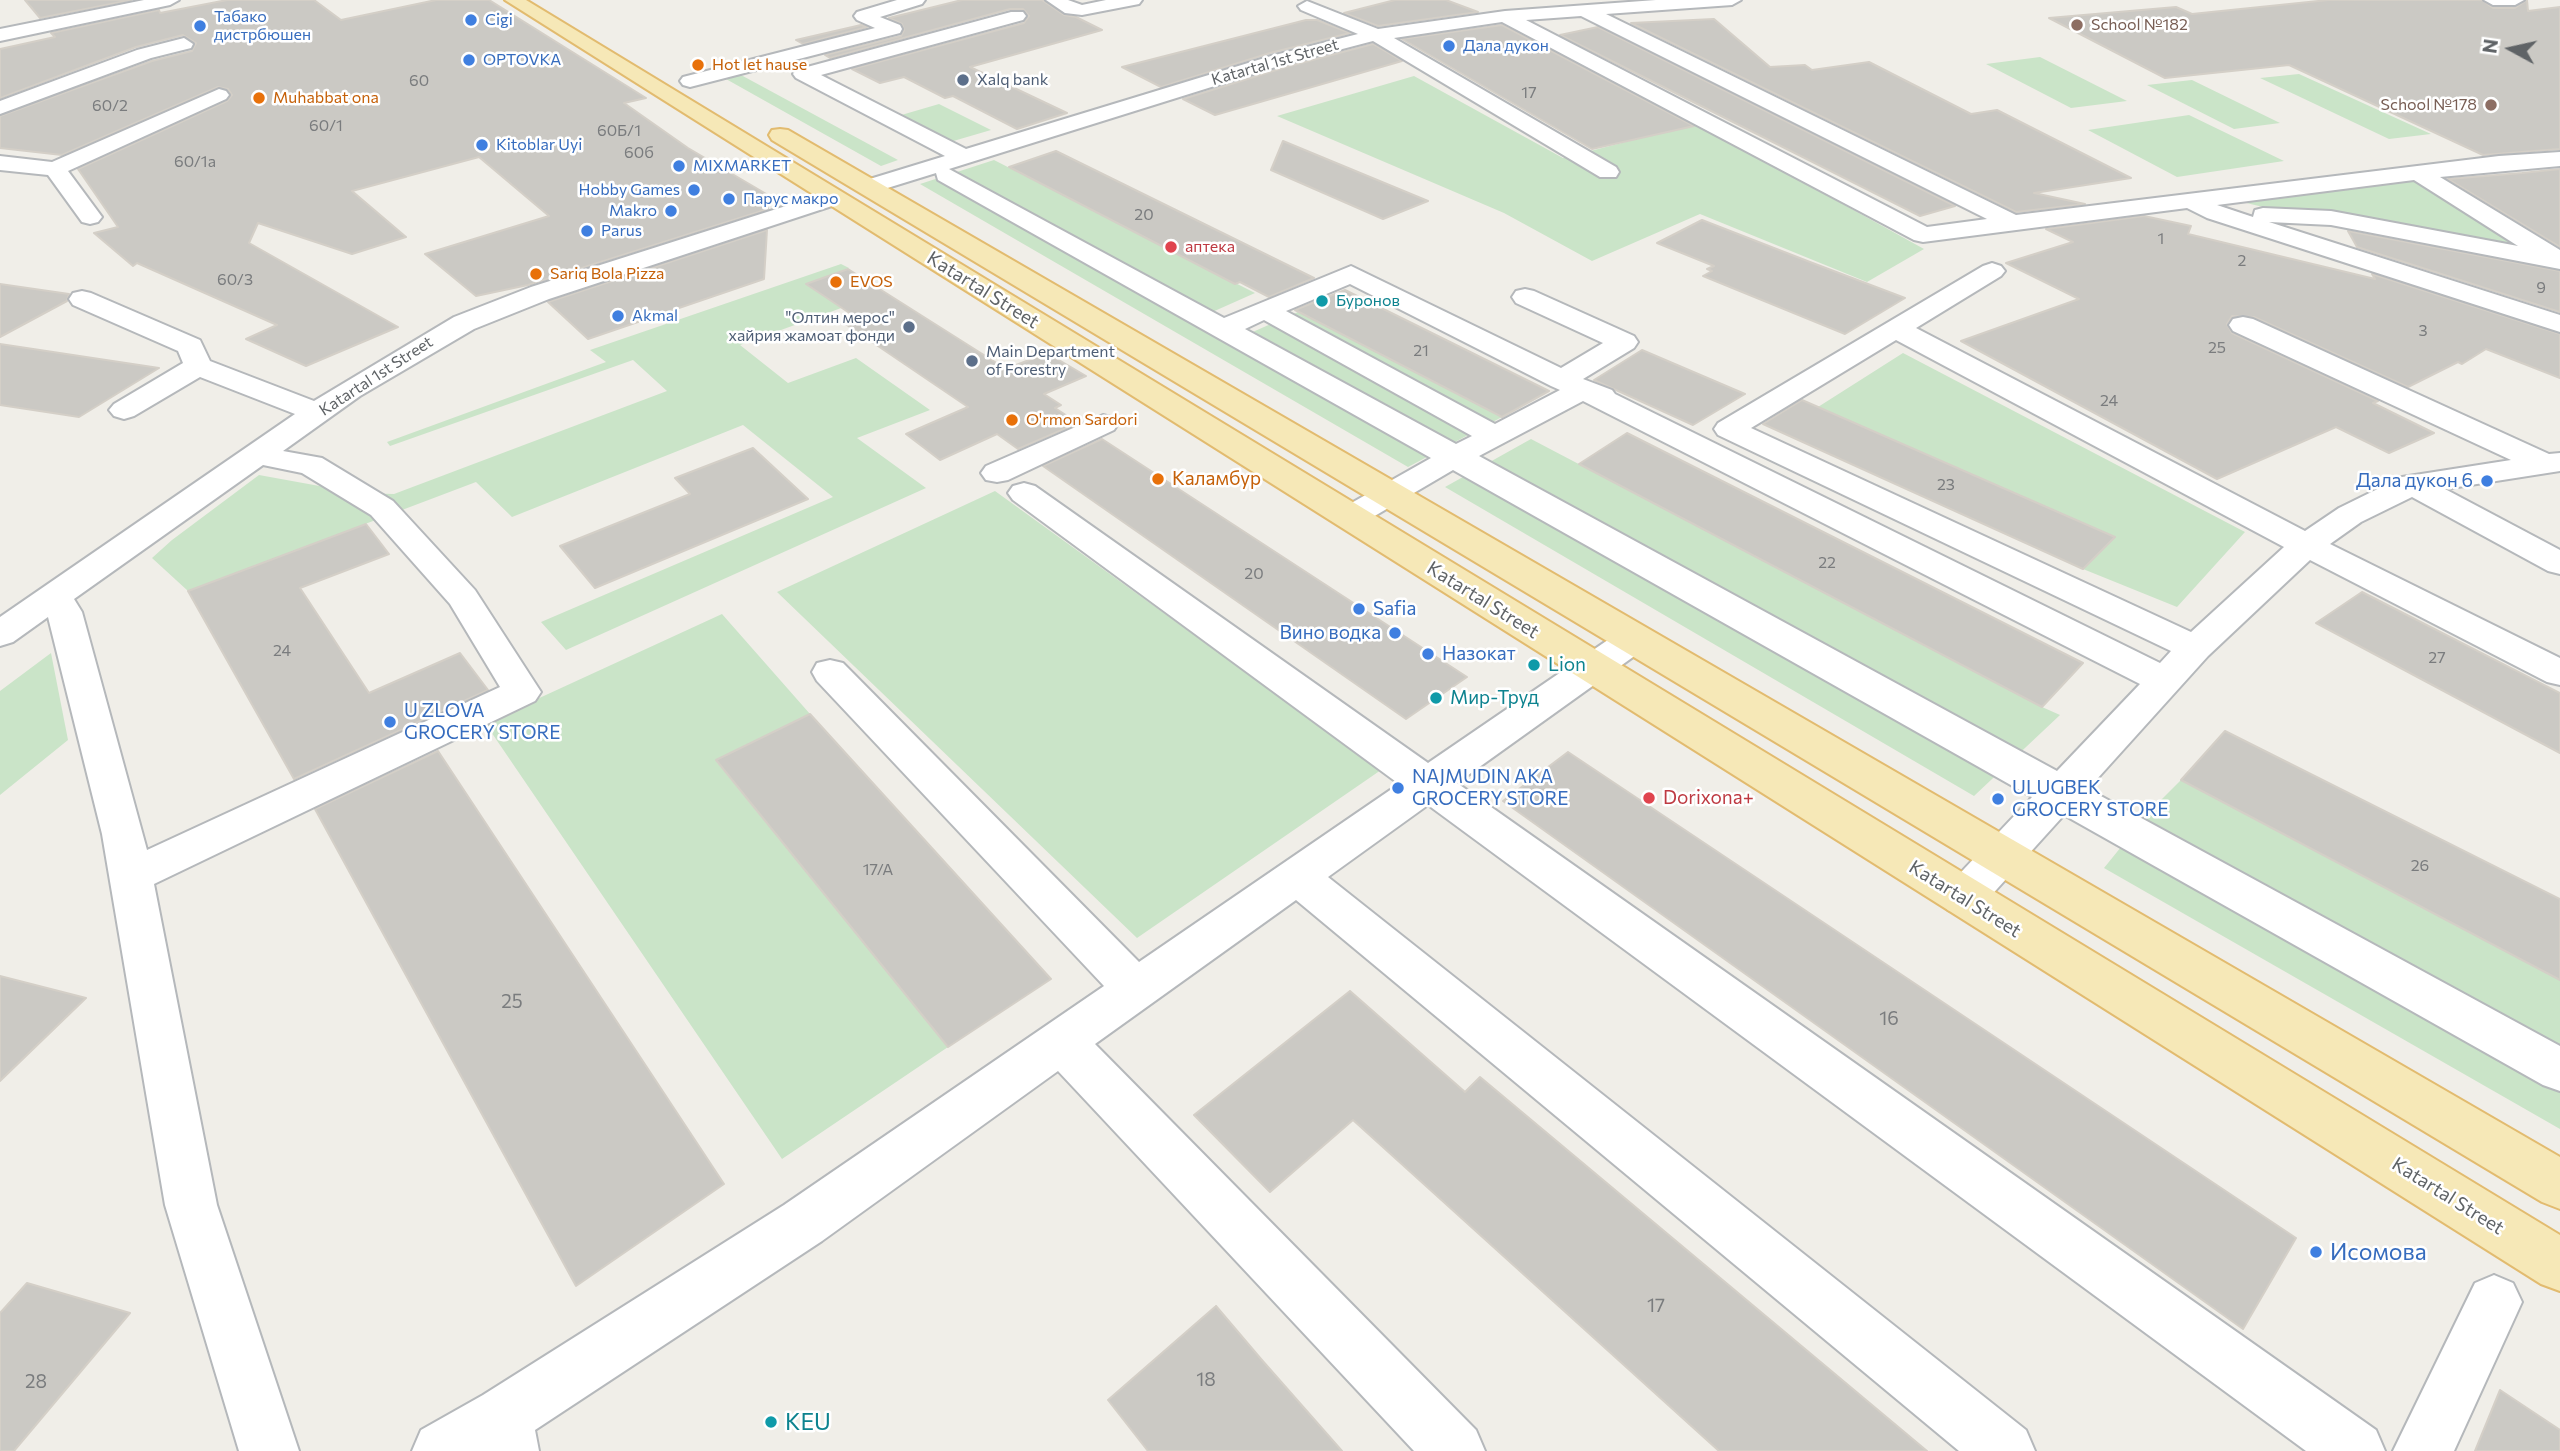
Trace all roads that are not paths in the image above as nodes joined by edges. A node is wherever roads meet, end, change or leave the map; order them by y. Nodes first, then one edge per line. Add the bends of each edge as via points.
1 (111, 0) edge
2 (514, 0) edge
3 (916, 0) edge
4 (1055, 0) edge
5 (1133, 0) edge
6 (1732, 0) edge
7 (2493, 0) edge
8 (2515, 0) edge
9 (1472, 1) edge
10 (1307, 6) dead end
11 (1503, 9) edge
12 (1581, 9) junction
13 (166, 12) edge
14 (1017, 16) dead end
15 (8, 25) edge
16 (1376, 36) junction
17 (184, 44) junction
18 (184, 68) dead end
19 (681, 76) junction
20 (658, 89) junction
21 (0, 92) edge
22 (219, 95) dead end
23 (713, 95) dead end
24 (21, 99) junction
25 (0, 108) edge
26 (759, 122) dead end
27 (2560, 159) edge
28 (0, 163) edge
29 (955, 166) junction
30 (55, 169) junction
31 (1608, 172) dead end
32 (2418, 173) junction
33 (851, 192) junction
34 (2190, 201) junction
35 (2215, 213) junction
36 (90, 217) dead end
37 (2013, 223) junction
38 (2560, 261) edge
39 (1992, 271) dead end
40 (1525, 297) dead end
41 (82, 299) dead end
42 (1265, 310) junction
43 (2560, 324) edge
44 (2243, 326) dead end
45 (1223, 328) junction
46 (1896, 329) junction
47 (198, 366) junction
48 (1572, 385) junction
49 (124, 410) dead end
50 (318, 413) junction
51 (1103, 424) dead end
52 (1730, 429) junction
53 (1495, 436) junction
54 (257, 456) junction
55 (1457, 456) junction
56 (2553, 463) edge
57 (2413, 484) junction
58 (1389, 495) junction
59 (1350, 517) junction
60 (2306, 545) junction
61 (2560, 564) edge
62 (52, 597) junction
63 (0, 634) edge
64 (1634, 639) junction
65 (2195, 648) junction
66 (1592, 668) junction
67 (830, 672) dead end
68 (2560, 673) edge
69 (2164, 680) junction
70 (1427, 784) junction
71 (2062, 792) junction
72 (2000, 856) junction
73 (131, 876) junction
74 (1297, 876) junction
75 (1963, 898) junction
76 (1136, 989) junction
77 (1061, 1042) junction
78 (2560, 1070) edge
79 (2560, 1185) edge
80 (2560, 1265) edge
81 (2494, 1302) dead end
82 (506, 1433) edge
83 (267, 1447) edge
84 (442, 1451) edge
85 (1455, 1451) edge
86 (2005, 1451) edge
87 (2355, 1451) edge
88 (2423, 1451) edge

1 - 15 street
2 - 20 main road, Katartal Street
3 - 19 street via 863,16 893,29
4 - 5 street via 1082,10
6 - 12 street, Katartal 1st Street
7 - 8 street
9 - 11 street
10 - 16 street
11 - 12 street, Katartal 1st Street
11 - 16 street, Katartal 1st Street
11 - 37 street via 1923,235
12 - 37 street
13 - 15 street
13 - 17 street
14 - 29 street via 803,74
16 - 29 street, Katartal 1st Street via 1278,60
16 - 31 street
17 - 18 street via 169,52
17 - 24 street
19 - 20 main road
19 - 23 main road
20 - 33 main road, Katartal Street
21 - 24 street
22 - 30 street
24 - 25 street
26 - 33 main road, Katartal Street
27 - 32 street
28 - 30 street
29 - 33 street, Katartal 1st Street
29 - 45 street
30 - 36 street
32 - 34 street
32 - 38 street
33 - 50 street, Katartal 1st Street via 478,316
33 - 58 main road, Katartal Street
33 - 59 main road, Katartal Street
34 - 35 street
34 - 37 street
35 - 38 street via 2331,218
35 - 43 street
39 - 46 street
40 - 48 street via 1624,342
41 - 47 street via 190,346
42 - 45 street
42 - 48 street via 1351,274
42 - 53 street
44 - 56 street
45 - 55 street
46 - 52 street
46 - 60 street
47 - 49 street
47 - 50 street
48 - 52 street
48 - 53 street
48 - 69 street
50 - 54 street, Katartal 1st Street
51 - 70 street via 1010,483
52 - 65 street
53 - 55 street
54 - 62 street, Katartal 1st Street
54 - 73 street via 311,465 382,508 463,598 522,692
55 - 58 street
55 - 71 street
56 - 57 street
57 - 60 street via 2350,514
57 - 61 street
58 - 59 street
58 - 64 main road, Katartal Street
59 - 66 main road, Katartal Street
60 - 65 street
60 - 68 street
62 - 63 street, Katartal 1st Street
62 - 73 street via 64,612
64 - 66 street
64 - 72 main road, Katartal Street
65 - 69 street
66 - 70 street
66 - 75 main road, Katartal Street
67 - 76 street
69 - 71 street
70 - 74 street
70 - 87 street
71 - 72 street
71 - 78 street
72 - 75 street
72 - 79 main road, Katartal Street
73 - 83 street via 191,1205
74 - 76 street
74 - 86 street
75 - 80 main road, Katartal Street
76 - 77 street
77 - 82 street
77 - 85 street
81 - 88 street
82 - 84 street

